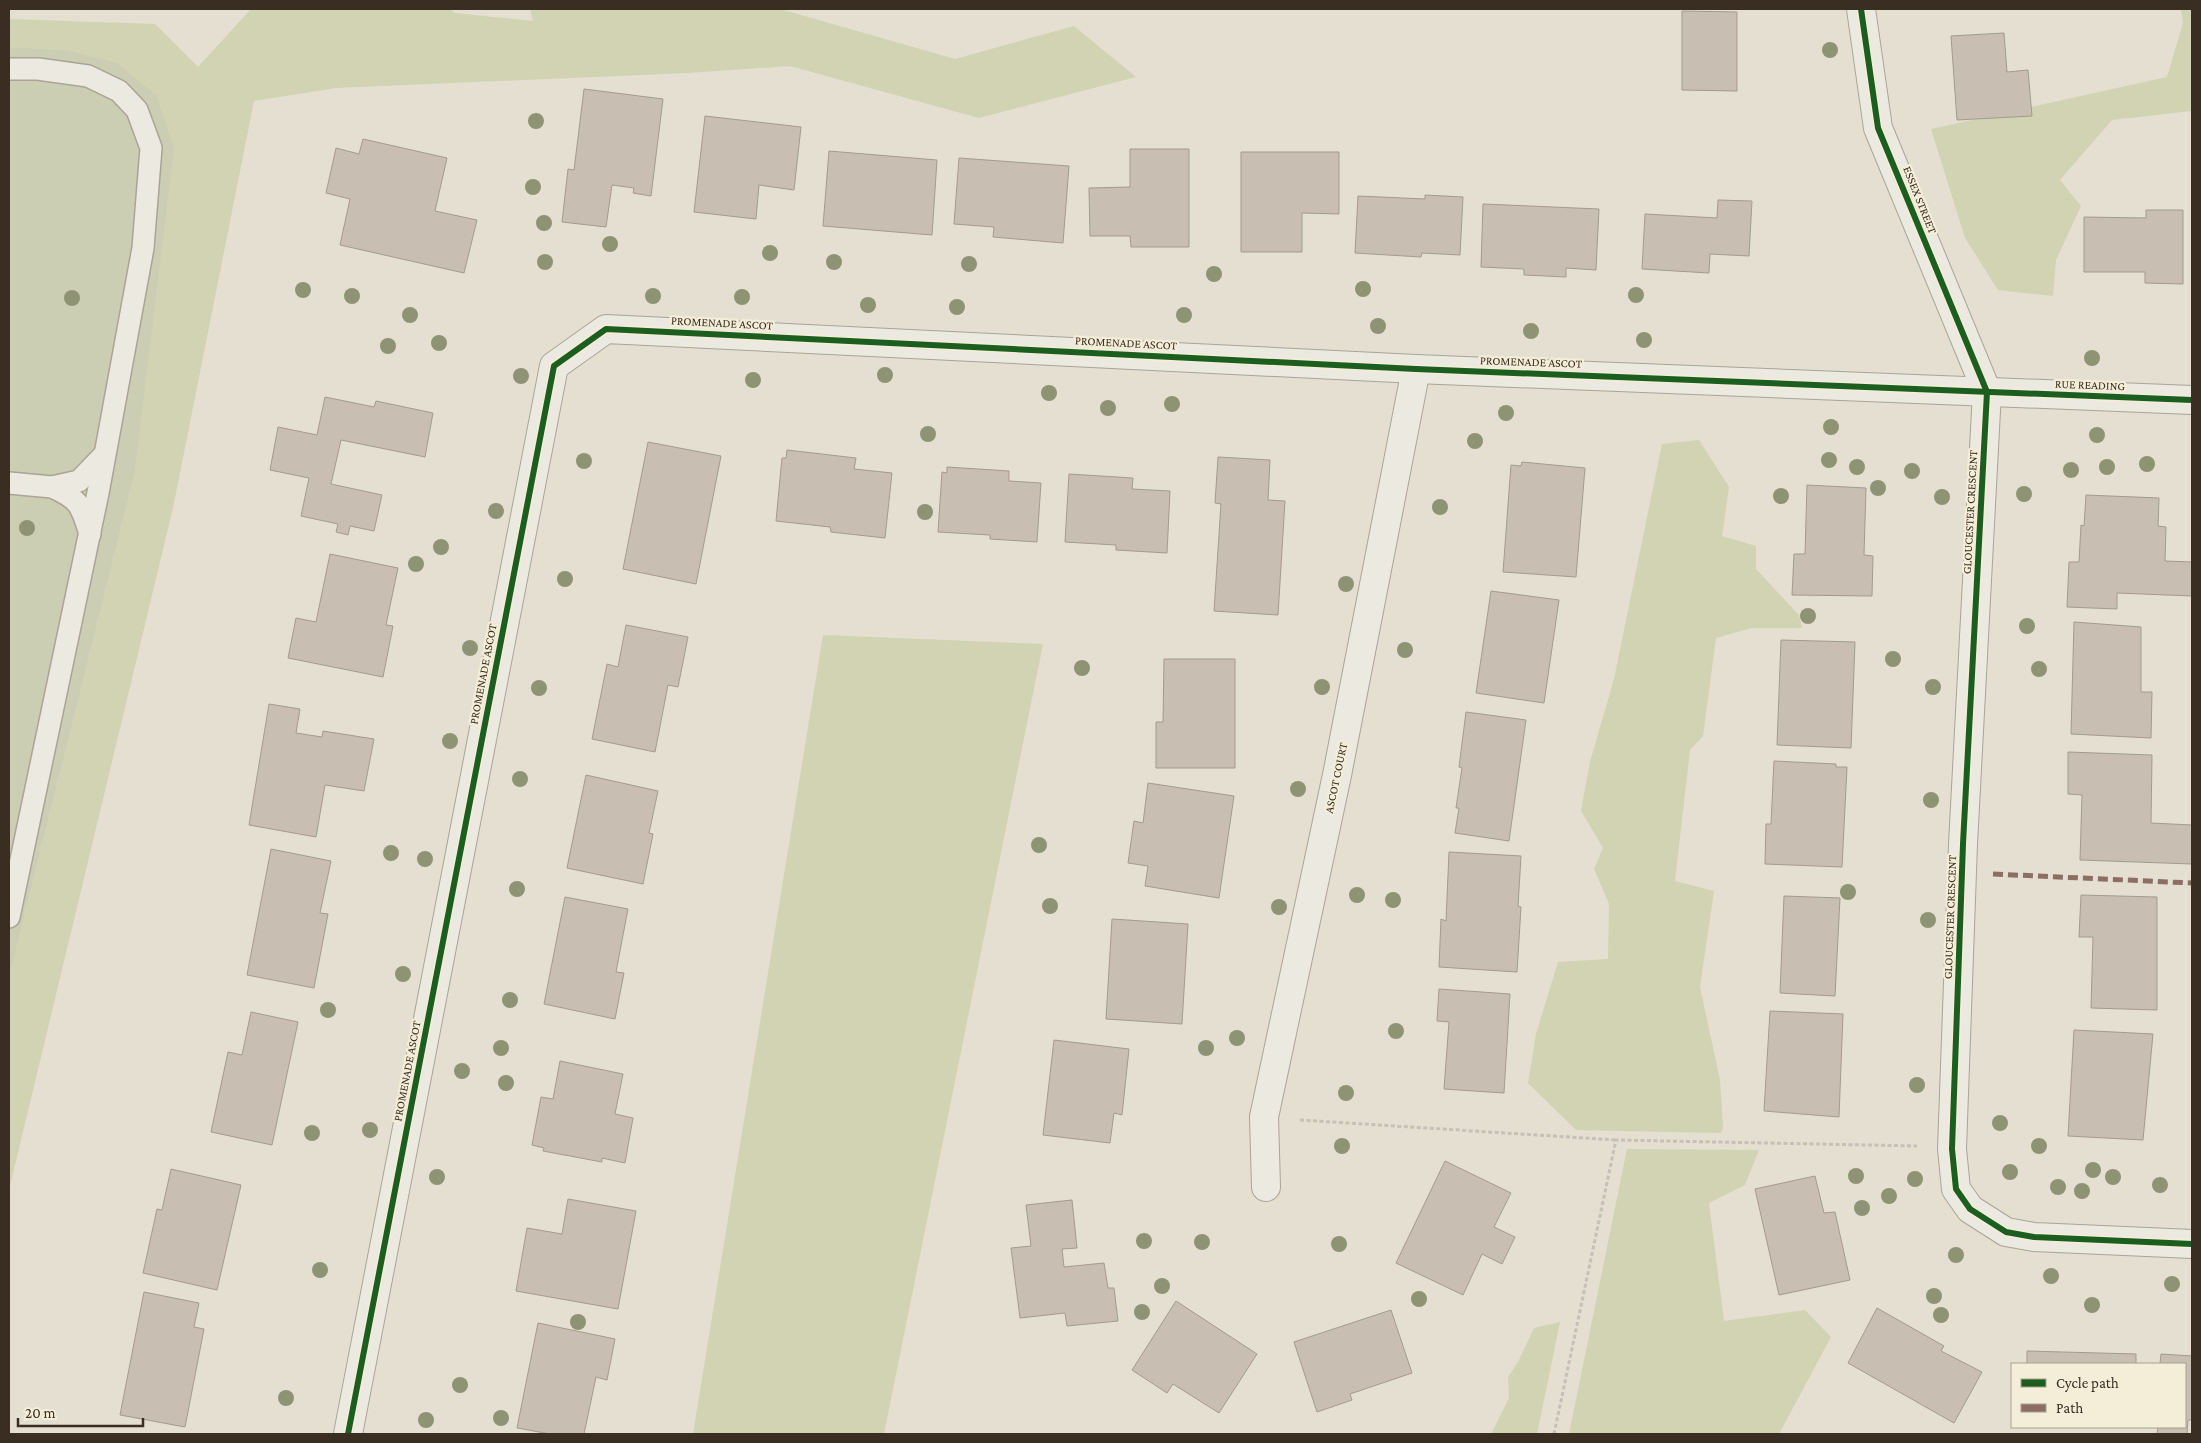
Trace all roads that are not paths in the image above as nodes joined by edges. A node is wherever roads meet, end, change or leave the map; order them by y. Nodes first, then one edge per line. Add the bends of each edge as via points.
1 (1861, 9) edge
2 (9, 69) edge
3 (1416, 368) junction
4 (1987, 392) junction
5 (2192, 400) edge
6 (104, 455) junction
7 (9, 482) edge
8 (52, 487) junction
9 (90, 534) junction
10 (9, 917) edge
11 (1266, 1187) dead end
12 (2192, 1244) edge
13 (348, 1434) edge

1 - 4 street, ESSEX STREET via 1878,128
2 - 6 lane via 38,69 88,76 119,90 137,110 151,148 143,248
3 - 4 street, PROMENADE ASCOT
3 - 11 street, ASCOT COURT via 1337,775 1264,1117
3 - 13 street, PROMENADE ASCOT via 606,329 554,366
4 - 5 street, RUE READING
4 - 12 street, GLOUCESTER CRESCENT via 1963,844 1952,1149 1956,1189 1970,1209 2006,1232 2034,1237
6 - 8 lane via 78,481
6 - 9 lane
7 - 8 lane
8 - 9 lane via 71,495 82,510
9 - 10 lane

